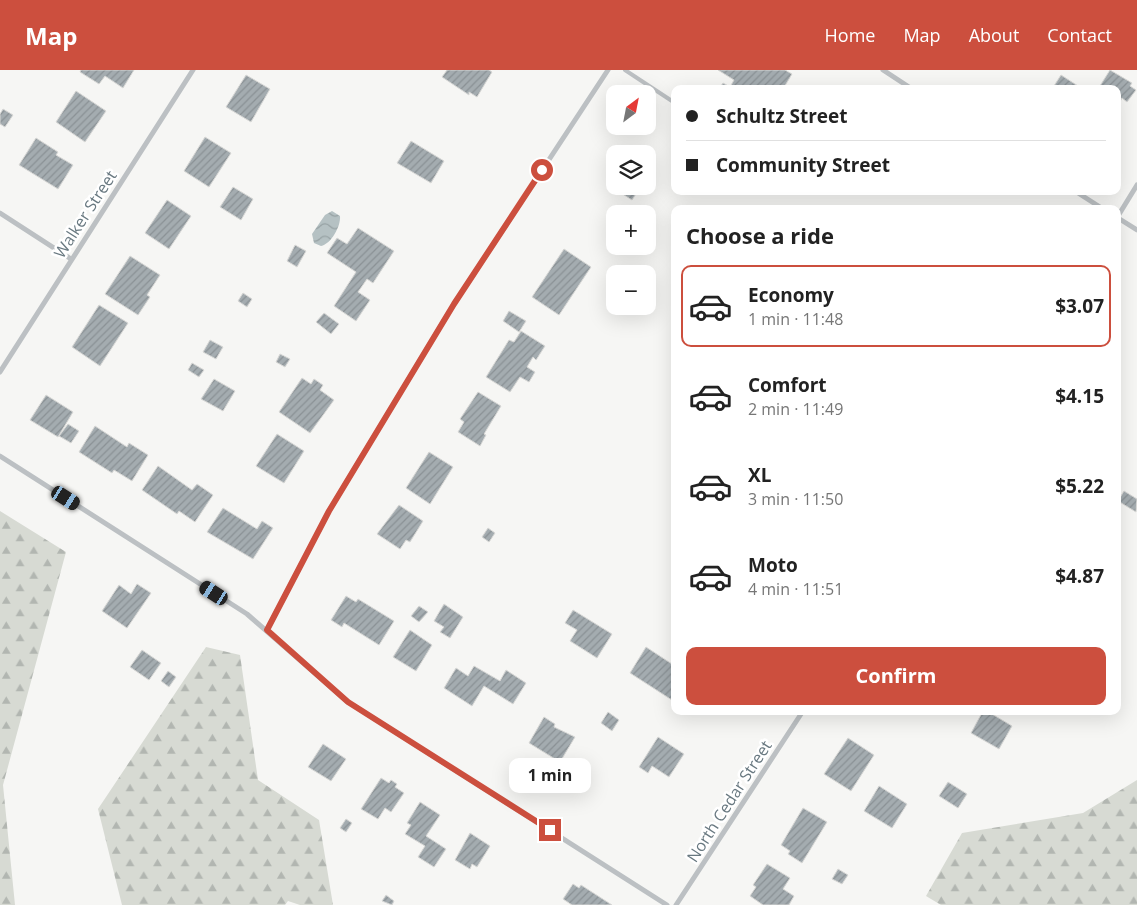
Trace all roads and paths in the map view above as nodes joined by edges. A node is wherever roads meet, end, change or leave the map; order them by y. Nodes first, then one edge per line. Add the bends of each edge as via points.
1 (193, 70) edge
2 (608, 70) edge
3 (626, 70) edge
4 (883, 70) edge
5 (902, 85) edge
6 (671, 100) edge
7 (1137, 185) edge
8 (1081, 195) edge
9 (1097, 205) edge
10 (1121, 212) edge
11 (0, 213) edge
12 (1121, 219) edge
13 (1137, 230) edge
14 (71, 259) junction
15 (0, 372) edge
16 (0, 456) edge
17 (267, 630) junction
18 (800, 715) edge
19 (667, 905) edge
20 (676, 905) edge

1 - 14 street, Walker Street
2 - 17 street via 454,304 329,511
3 - 6 lane
4 - 5 street
7 - 10 street
8 - 9 street
11 - 14 street
12 - 13 street
14 - 15 street, Walker Street
16 - 17 street
17 - 19 street via 348,702
18 - 20 street, North Cedar Street

